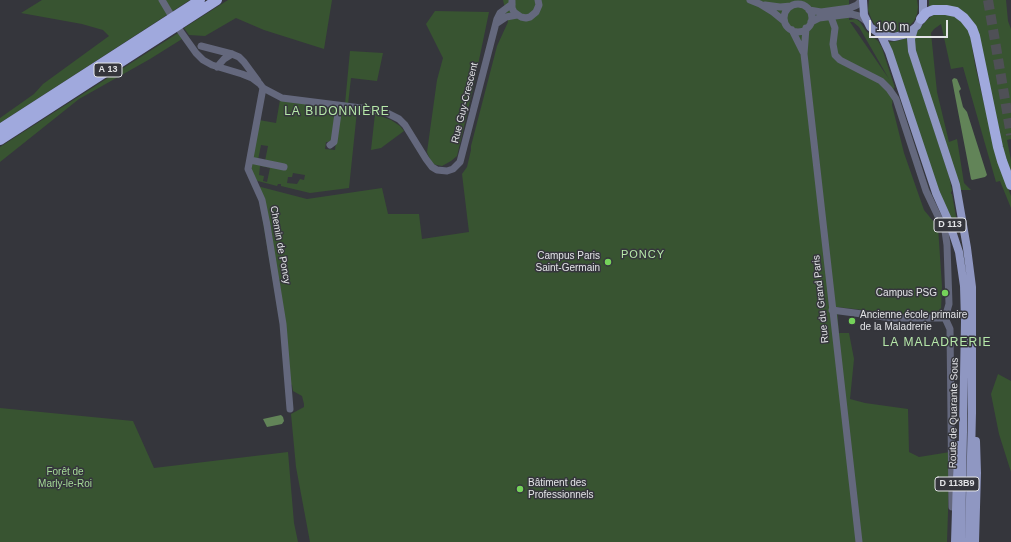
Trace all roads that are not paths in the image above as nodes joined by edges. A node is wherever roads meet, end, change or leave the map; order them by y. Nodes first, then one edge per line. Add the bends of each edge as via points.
1 (162, 0) edge
2 (200, 0) edge
3 (217, 0) edge
4 (750, 0) edge
5 (863, 0) edge
6 (923, 0) edge
7 (512, 2) edge
8 (540, 2) edge
9 (760, 4) junction
10 (791, 6) junction
11 (809, 10) junction
12 (517, 15) junction
13 (831, 16) junction
14 (921, 19) junction
15 (784, 21) junction
16 (866, 21) junction
17 (497, 23) junction
18 (808, 25) junction
19 (914, 29) junction
20 (792, 30) junction
21 (881, 35) junction
22 (201, 46) dead end
23 (232, 54) junction
24 (804, 54) junction
25 (217, 67) junction
26 (261, 86) junction
27 (339, 106) junction
28 (0, 129) edge
29 (0, 140) edge
30 (330, 145) dead end
31 (250, 160) junction
32 (284, 167) dead end
33 (1011, 185) edge
34 (832, 310) junction
35 (945, 318) junction
36 (290, 409) dead end
37 (972, 412) junction
38 (964, 427) junction
39 (859, 542) edge
40 (954, 542) edge
41 (961, 542) edge
42 (969, 542) edge
43 (976, 542) edge

1 - 25 street via 199,56
2 - 28 highway, A 13
3 - 29 highway, A 13
4 - 9 street
5 - 11 street via 850,8 821,12
5 - 16 main road
6 - 14 main road, Route de Quarante Sous
7 - 12 street, Rue Guy-Crescent via 512,8
7 - 17 street, Rue Guy-Crescent via 500,13
8 - 12 street via 536,12 530,17
9 - 10 street
9 - 15 street via 778,14
10 - 11 street via 799,4
10 - 15 street via 786,11
11 - 18 street via 811,17
12 - 17 street via 506,17
13 - 16 street via 855,15
13 - 18 street via 817,19
13 - 35 street via 835,55 881,81 896,99 926,191 945,231 949,304
14 - 19 main road, Route de Quarante Sous
14 - 33 highway via 933,10 946,10 960,15 972,28 1000,154
15 - 20 street
16 - 21 main road, Route de Quarante Sous
17 - 27 street, Rue Guy-Crescent via 460,162 451,170 437,170 426,159 399,119 378,111
18 - 20 street via 799,31
18 - 24 street, Rue du Grand Paris
19 - 21 main road via 898,37
19 - 37 main road, Route de Quarante Sous / D 113 via 910,39 912,51 956,185 967,248 972,287
20 - 24 street, Rue du Grand Paris
21 - 38 main road, Route de Quarante Sous / D 113 via 959,252 966,322
22 - 23 street
23 - 25 street
23 - 26 street via 244,62
24 - 34 street, Rue du Grand Paris
25 - 26 street via 252,78
26 - 27 street via 282,98
26 - 31 street, Chemin de Poncy
27 - 30 street via 334,142
31 - 32 street
31 - 36 street, Chemin de Poncy via 248,169 262,200 283,324
34 - 35 street via 892,318
34 - 39 street, Rue du Grand Paris
35 - 40 street via 950,329
37 - 42 main road, Route de Quarante Sous / D 113
37 - 43 main road via 977,473
38 - 40 main road, D 113B9 via 958,449
38 - 41 main road, Route de Quarante Sous / D 113

